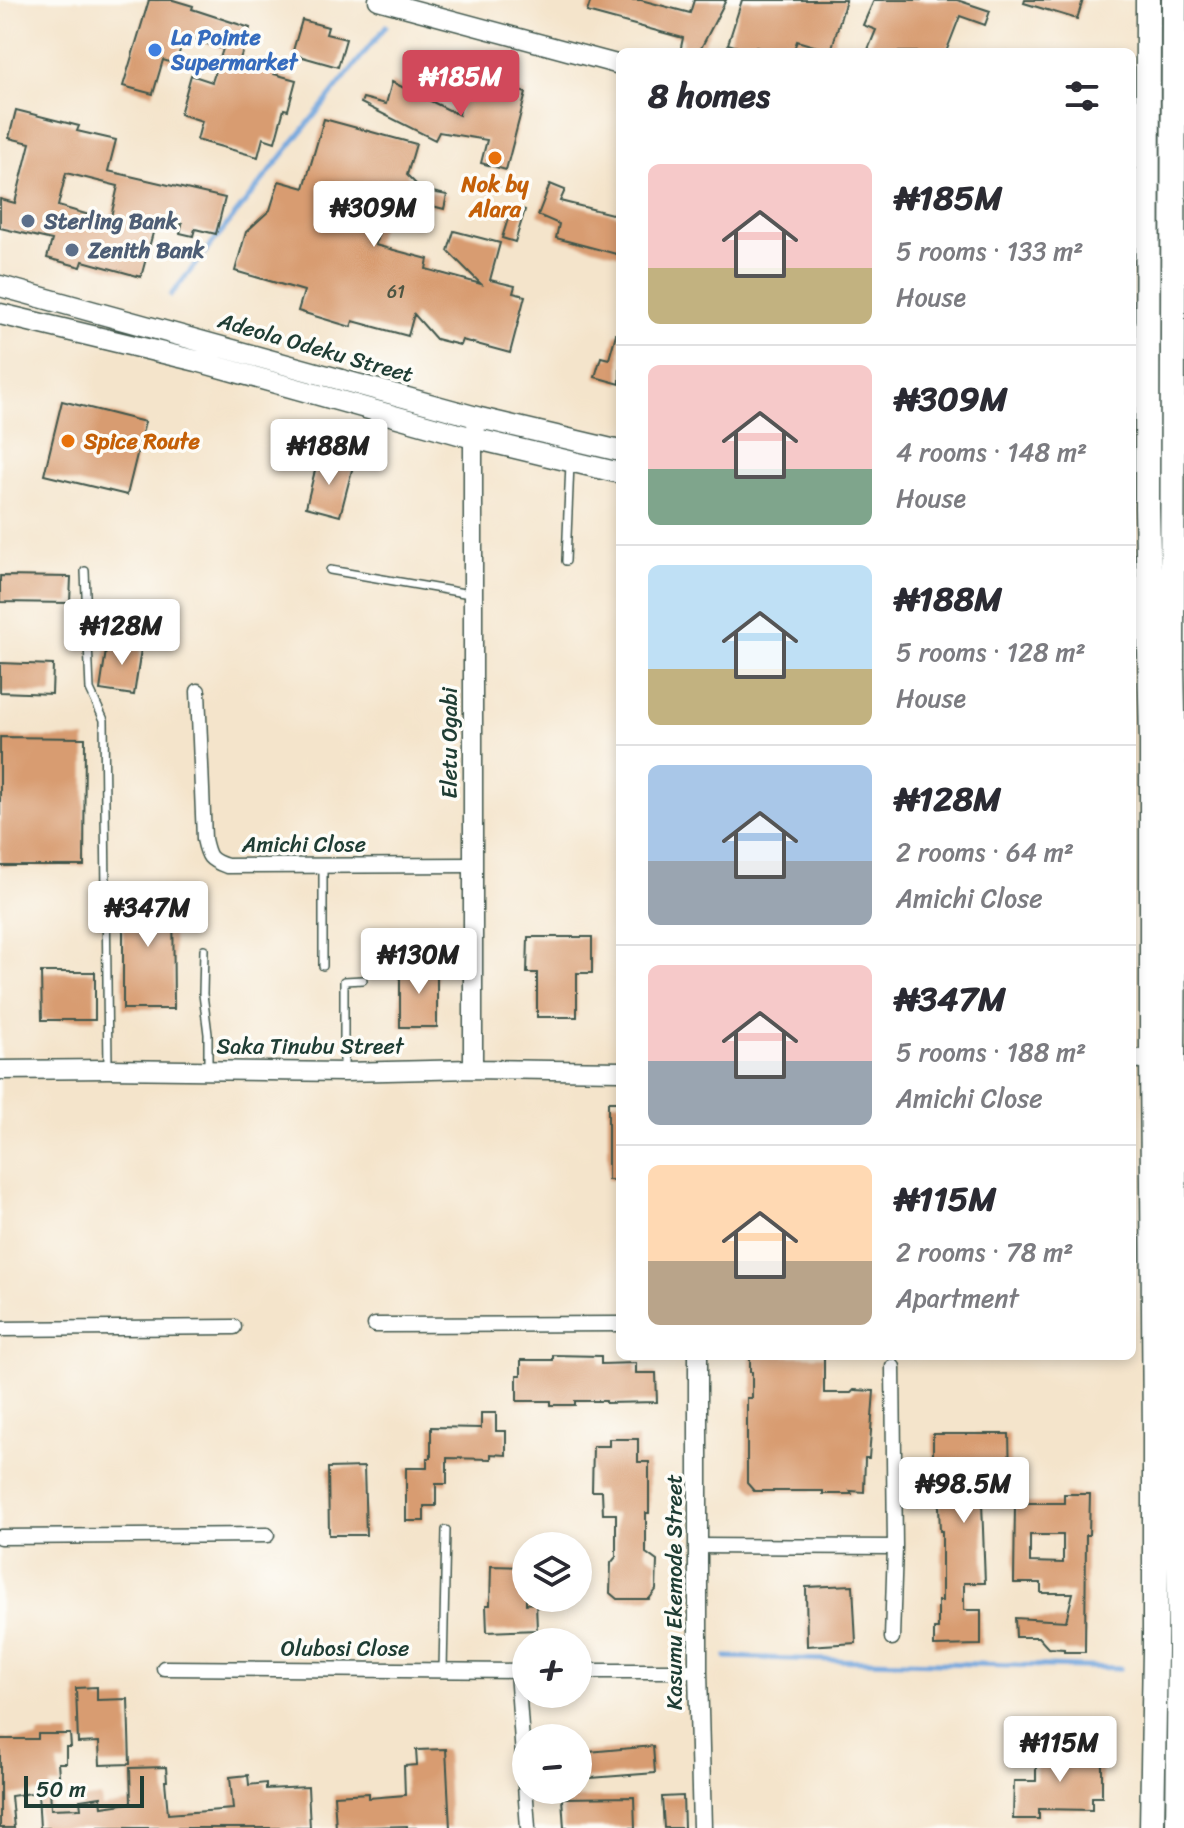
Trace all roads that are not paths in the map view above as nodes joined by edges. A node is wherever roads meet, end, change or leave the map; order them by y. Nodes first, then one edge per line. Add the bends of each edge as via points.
1 (378, 0) edge
2 (1148, 0) edge
3 (1174, 0) edge
4 (616, 64) edge
5 (1179, 138) edge
6 (1179, 199) edge
7 (1179, 261) edge
8 (0, 286) edge
9 (0, 314) edge
10 (199, 350) junction
11 (476, 428) junction
12 (616, 450) edge
13 (571, 461) junction
14 (616, 472) edge
15 (1177, 494) edge
16 (1140, 498) edge
17 (566, 561) dead end
18 (330, 570) dead end
19 (85, 571) dead end
20 (473, 595) junction
21 (198, 691) dead end
22 (1178, 692) edge
23 (1180, 817) edge
24 (473, 865) junction
25 (323, 866) junction
26 (204, 949) dead end
27 (323, 966) dead end
28 (1179, 975) edge
29 (363, 980) dead end
30 (1152, 1058) edge
31 (108, 1069) junction
32 (473, 1069) junction
33 (0, 1070) edge
34 (208, 1070) junction
35 (616, 1071) edge
36 (344, 1072) junction
37 (1179, 1283) edge
38 (616, 1324) edge
39 (375, 1325) dead end
40 (234, 1327) dead end
41 (0, 1329) edge
42 (698, 1360) edge
43 (893, 1367) dead end
44 (446, 1530) dead end
45 (267, 1535) dead end
46 (0, 1537) edge
47 (697, 1546) junction
48 (895, 1547) junction
49 (892, 1638) dead end
50 (1155, 1650) junction
51 (1182, 1650) edge
52 (164, 1668) dead end
53 (443, 1670) junction
54 (512, 1671) edge
55 (592, 1671) edge
56 (698, 1671) junction
57 (523, 1708) edge
58 (528, 1828) edge
59 (702, 1828) edge
60 (1152, 1828) edge
61 (1178, 1828) edge

1 - 4 street
2 - 16 main road
3 - 5 main road
5 - 6 main road
6 - 7 main road
7 - 15 main road
8 - 10 main road, Adeola Odeku Street
9 - 10 main road, Adeola Odeku Street
10 - 11 main road, Adeola Odeku Street
11 - 12 main road, Adeola Odeku Street
11 - 13 main road, Adeola Odeku Street
11 - 20 street, Eletu Ogabi
13 - 14 main road, Adeola Odeku Street
13 - 17 lane
15 - 16 main road
15 - 22 main road
16 - 30 main road via 1152,742
18 - 20 lane
19 - 31 lane via 90,690 104,720
20 - 24 street, Eletu Ogabi
21 - 25 street, Amichi Close via 207,855 227,866
22 - 23 main road
23 - 28 main road
24 - 25 street, Amichi Close
24 - 32 street, Eletu Ogabi
25 - 27 lane
26 - 34 lane
28 - 30 main road
29 - 36 lane via 344,981
30 - 37 main road
30 - 50 main road
31 - 33 street, Saka Tinubu Street
31 - 34 street, Saka Tinubu Street
32 - 35 street, Saka Tinubu Street
32 - 36 street, Saka Tinubu Street
34 - 36 street, Saka Tinubu Street
37 - 51 main road
38 - 39 street
40 - 41 street
42 - 47 street, Kasumu Ekemode Street
43 - 48 street
44 - 53 lane
45 - 46 street
47 - 48 street
47 - 56 street, Kasumu Ekemode Street
48 - 49 street
50 - 51 street
50 - 60 main road
51 - 61 main road
52 - 53 street, Olubosi Close
53 - 54 street, Olubosi Close
55 - 56 street
56 - 59 street, Kasumu Ekemode Street
57 - 58 street

